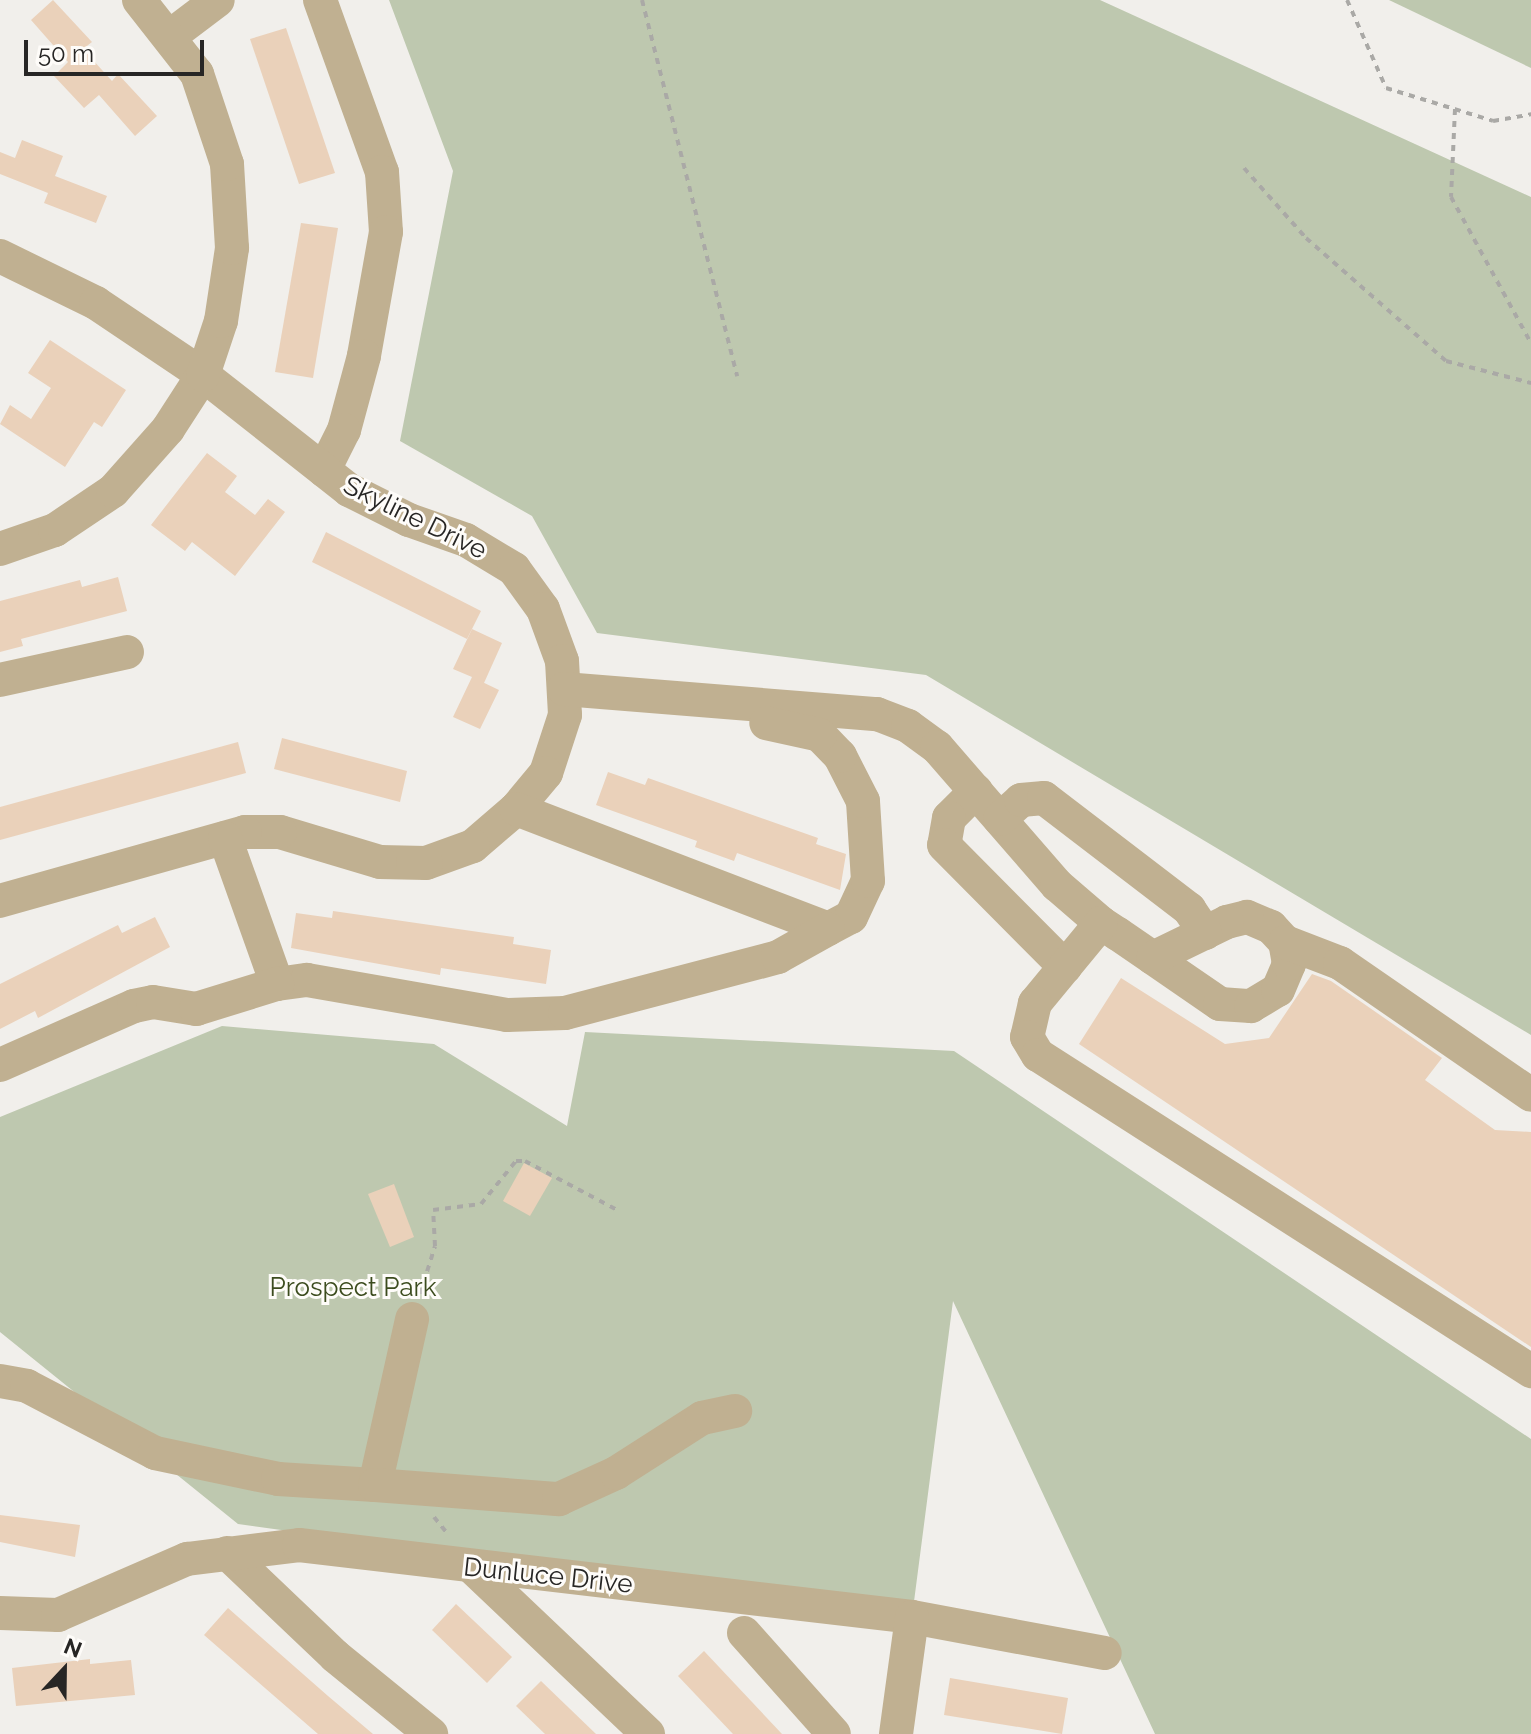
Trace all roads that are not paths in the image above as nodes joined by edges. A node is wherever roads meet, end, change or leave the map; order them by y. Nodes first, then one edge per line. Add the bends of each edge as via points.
1 (139, 0) edge
2 (218, 0) edge
3 (320, 0) edge
4 (169, 37) junction
5 (0, 256) edge
6 (203, 375) junction
7 (324, 470) junction
8 (0, 549) edge
9 (127, 652) dead end
10 (0, 680) edge
11 (564, 698) junction
12 (976, 791) junction
13 (516, 809) junction
14 (1000, 819) junction
15 (225, 838) junction
16 (0, 901) edge
17 (1101, 923) junction
18 (828, 929) junction
19 (1205, 933) junction
20 (1285, 942) junction
21 (1153, 958) junction
22 (1065, 967) junction
23 (277, 984) junction
24 (0, 1065) edge
25 (1531, 1095) edge
26 (412, 1319) road end
27 (1531, 1371) edge
28 (0, 1381) edge
29 (735, 1411) dead end
30 (375, 1485) junction
31 (227, 1553) junction
32 (474, 1569) junction
33 (0, 1613) edge
34 (912, 1617) junction
35 (744, 1633) dead end
36 (1105, 1653) dead end
37 (431, 1734) edge
38 (648, 1734) edge
39 (834, 1734) edge
40 (896, 1734) edge

1 - 4 street
2 - 4 street
3 - 7 street via 382,172 386,232 360,371 344,430
4 - 6 street via 197,74 227,164 232,248 221,321
5 - 6 street, Skyline Drive via 96,303
6 - 7 street, Skyline Drive
6 - 8 street via 168,429 113,491 55,530
7 - 11 street, Skyline Drive via 349,490 409,520 466,540 514,569 543,609 562,661
9 - 10 street
11 - 12 street via 877,714 908,726 937,747
11 - 13 street, Skyline Drive via 546,773
11 - 18 street via 777,724 820,735 840,756 863,801 868,881 851,917
12 - 14 street
12 - 22 street via 949,818 944,845
13 - 15 street, Skyline Drive via 473,846 426,863 380,862 280,832
13 - 18 street
14 - 17 street via 1057,885
14 - 19 street via 1021,800 1044,798 1189,909
15 - 16 street, Skyline Drive
15 - 23 street
17 - 21 street
17 - 22 street
18 - 23 street via 778,957 565,1013 507,1015 307,980
19 - 20 street via 1247,917 1271,927
19 - 21 street
20 - 21 street via 1289,964 1278,990 1251,1006 1220,1004
20 - 25 street via 1340,963
22 - 27 street via 1029,1018 1027,1037 1038,1055
23 - 24 street via 196,1009 153,1002 134,1006
26 - 30 street
28 - 30 street via 27,1386 155,1453 278,1479
29 - 30 street via 702,1418 616,1473 559,1499
31 - 32 street, Dunluce Drive via 299,1545
31 - 33 street, Dunluce Drive via 187,1559 58,1615
31 - 37 street via 335,1656
32 - 34 street, Dunluce Drive
32 - 38 street
34 - 36 street, Dunluce Drive
34 - 40 street
35 - 39 street

